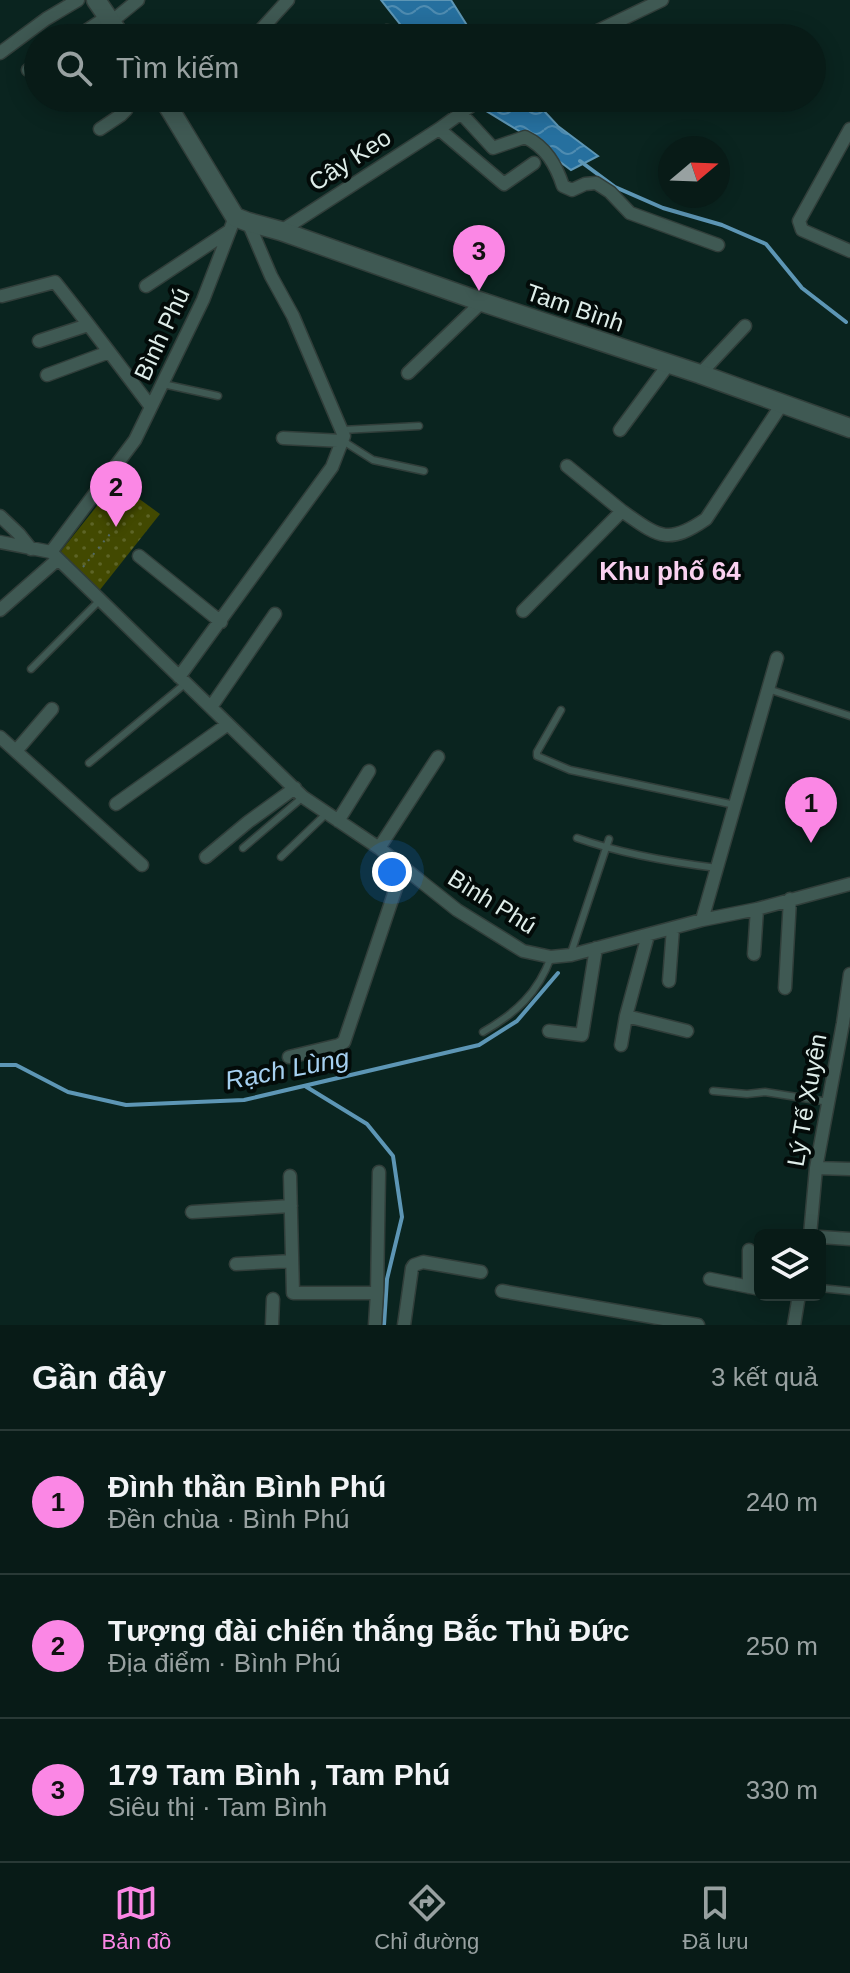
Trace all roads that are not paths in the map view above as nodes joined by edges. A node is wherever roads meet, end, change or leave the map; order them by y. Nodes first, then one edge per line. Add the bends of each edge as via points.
1 (78, 0) edge
2 (96, 0) edge
3 (138, 0) edge
4 (288, 0) edge
5 (662, 0) edge
6 (109, 19) junction
7 (39, 24) edge
8 (100, 24) edge
9 (112, 24) edge
10 (266, 24) edge
11 (612, 24) edge
12 (24, 35) edge
13 (0, 53) edge
14 (124, 112) edge
15 (171, 112) edge
16 (459, 113) joint
17 (100, 129) dead end
18 (439, 129) junction
19 (850, 129) edge
20 (534, 163) dead end
21 (237, 223) junction
22 (281, 231) junction
23 (718, 245) dead end
24 (850, 251) edge
25 (146, 286) dead end
26 (2, 296) dead end
27 (482, 302) junction
28 (88, 325) junction
29 (745, 326) dead end
30 (39, 341) dead end
31 (109, 352) junction
32 (668, 365) junction
33 (408, 373) dead end
34 (700, 374) junction
35 (47, 375) dead end
36 (163, 384) junction
37 (218, 396) dead end
38 (782, 404) junction
39 (151, 407) junction
40 (419, 426) dead end
41 (850, 428) edge
42 (620, 430) dead end
43 (342, 435) junction
44 (283, 438) dead end
45 (567, 466) dead end
46 (424, 471) dead end
47 (622, 511) junction
48 (0, 516) edge
49 (0, 542) edge
50 (32, 550) junction
51 (54, 556) junction
52 (139, 556) dead end
53 (100, 600) junction
54 (0, 610) edge
55 (523, 611) dead end
56 (275, 614) dead end
57 (221, 622) junction
58 (777, 658) dead end
59 (31, 669) dead end
60 (182, 680) junction
61 (768, 689) junction
62 (211, 707) junction
63 (52, 709) dead end
64 (561, 710) dead end
65 (850, 716) edge
66 (228, 724) junction
67 (0, 737) edge
68 (16, 751) junction
69 (438, 757) dead end
70 (89, 763) dead end
71 (369, 771) dead end
72 (299, 793) junction
73 (116, 804) dead end
74 (735, 805) junction
75 (327, 813) junction
76 (338, 821) junction
77 (577, 838) dead end
78 (609, 839) dead end
79 (243, 848) dead end
80 (379, 848) junction
81 (606, 848) junction
82 (206, 857) dead end
83 (281, 857) dead end
84 (142, 865) dead end
85 (403, 867) junction
86 (717, 868) junction
87 (850, 884) edge
88 (790, 899) junction
89 (757, 909) junction
90 (702, 920) junction
91 (673, 928) junction
92 (648, 935) junction
93 (596, 948) junction
94 (754, 954) dead end
95 (571, 955) junction
96 (551, 957) junction
97 (850, 974) edge
98 (669, 981) dead end
99 (785, 988) dead end
100 (626, 1016) junction
101 (549, 1031) dead end
102 (687, 1031) dead end
103 (483, 1032) dead end
104 (621, 1045) dead end
105 (289, 1057) dead end
106 (713, 1091) dead end
107 (829, 1102) junction
108 (816, 1168) junction
109 (850, 1169) edge
110 (379, 1172) dead end
111 (290, 1176) dead end
112 (291, 1206) junction
113 (192, 1212) dead end
114 (811, 1229) edge
115 (826, 1237) edge
116 (850, 1239) edge
117 (749, 1250) dead end
118 (292, 1261) junction
119 (236, 1264) dead end
120 (481, 1272) dead end
121 (710, 1279) dead end
122 (754, 1288) edge
123 (826, 1289) edge
124 (502, 1291) dead end
125 (850, 1291) edge
126 (377, 1293) junction
127 (273, 1299) dead end
128 (796, 1301) edge
129 (272, 1325) edge
130 (375, 1325) edge
131 (404, 1325) edge
132 (698, 1325) edge
133 (794, 1325) edge

1 - 7 street
2 - 6 main road
3 - 6 street
4 - 10 street
5 - 11 street
6 - 8 street
6 - 9 main road
12 - 13 street
14 - 17 street
15 - 21 main road
16 - 18 street, Cây Keo
16 - 23 street via 493,148 525,137 535,142 550,156 563,186 572,190 596,183 630,213
18 - 20 street via 504,184
18 - 22 street, Cây Keo
19 - 24 street via 799,221 802,230
21 - 22 main road, Tam Bình
21 - 25 street
21 - 36 street, Bình Phú
21 - 43 street via 293,316
22 - 27 main road, Tam Bình
26 - 28 street via 55,282
27 - 32 main road, Tam Bình
27 - 33 street
28 - 30 street
28 - 31 street
29 - 34 street
31 - 35 street
31 - 39 street
32 - 34 main road, Tam Bình
32 - 42 street
34 - 38 main road, Tam Bình
36 - 37 lane
36 - 39 street, Bình Phú
38 - 41 main road, Tam Bình
38 - 47 street via 706,519 689,531 667,536 652,532
39 - 51 street, Bình Phú via 135,440
40 - 43 lane
43 - 44 street
43 - 46 lane via 373,460
43 - 57 street via 332,467
45 - 47 street
47 - 55 street
48 - 50 street
49 - 50 street
50 - 51 street
51 - 53 street, Bình Phú
51 - 54 street
52 - 57 street
53 - 59 lane
53 - 60 street, Bình Phú
56 - 62 street
57 - 60 street
58 - 61 street
60 - 62 street, Bình Phú
60 - 70 lane
61 - 65 lane
61 - 74 street
62 - 66 street, Bình Phú
63 - 68 street
64 - 74 lane via 537,756 570,770
66 - 72 street, Bình Phú
66 - 73 street
67 - 68 street
68 - 84 street
69 - 80 street
71 - 76 street
72 - 75 street, Bình Phú
72 - 79 lane
72 - 82 street via 248,822
74 - 86 street
75 - 76 street, Bình Phú
75 - 83 lane
76 - 80 street, Bình Phú
77 - 81 lane
78 - 81 lane
80 - 85 street, Bình Phú
81 - 86 lane
81 - 95 lane
85 - 96 street, Bình Phú via 470,919 523,951
85 - 105 street via 344,1042
86 - 90 street
87 - 88 street, Bình Phú
88 - 89 street, Bình Phú
88 - 99 street
89 - 90 street, Bình Phú
89 - 94 street
90 - 91 street, Bình Phú
91 - 92 street, Bình Phú
91 - 98 street
92 - 93 street, Bình Phú
92 - 100 street
93 - 95 street, Bình Phú
93 - 101 street via 582,1035
95 - 96 street, Bình Phú
96 - 103 lane via 527,999
97 - 107 street, Lý Tế Xuyên
100 - 102 street
100 - 104 street
106 - 107 lane
107 - 108 street, Lý Tế Xuyên
108 - 109 street
108 - 114 street, Lý Tế Xuyên
110 - 126 street
111 - 112 street
112 - 113 street
112 - 118 street
115 - 116 street
117 - 122 street
118 - 119 street
118 - 126 street via 293,1293
120 - 131 street via 414,1265
121 - 122 street
123 - 125 lane
124 - 132 street
126 - 130 street
127 - 129 street
128 - 133 street

